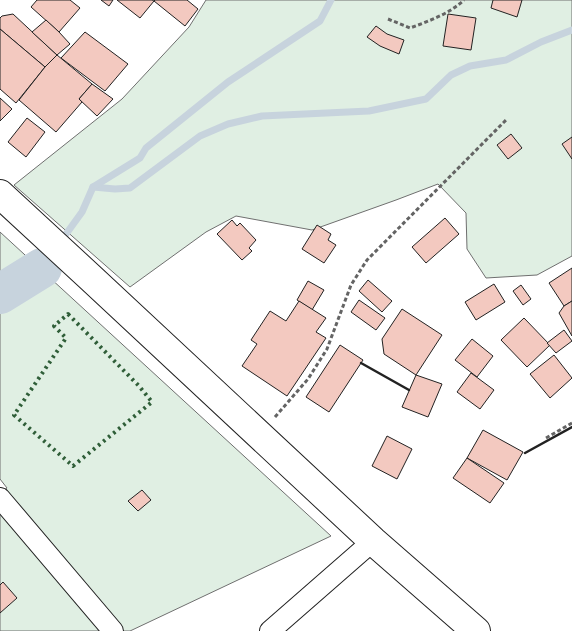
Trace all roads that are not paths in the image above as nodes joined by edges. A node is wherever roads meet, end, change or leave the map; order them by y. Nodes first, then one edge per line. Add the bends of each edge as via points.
1 (0, 194) edge
2 (0, 498) edge
3 (373, 541) junction
4 (114, 631) edge
5 (270, 631) edge
6 (476, 631) edge

1 - 3 main road
2 - 4 street
3 - 5 street
3 - 6 main road

